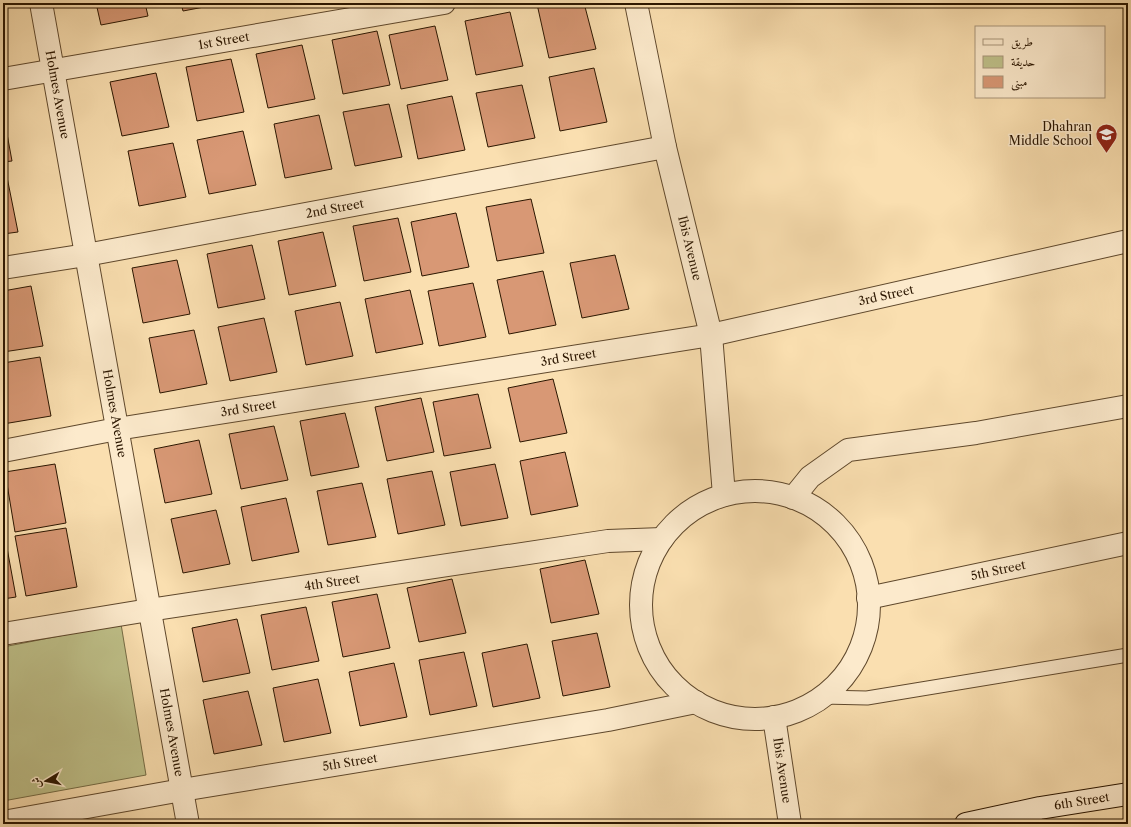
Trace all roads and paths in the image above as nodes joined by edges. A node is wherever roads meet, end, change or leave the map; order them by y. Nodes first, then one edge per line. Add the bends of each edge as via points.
1 (41, 3) edge
2 (444, 3) edge
3 (636, 3) edge
4 (53, 71) junction
5 (3, 79) edge
6 (665, 147) junction
7 (1128, 240) edge
8 (86, 255) junction
9 (3, 268) edge
10 (711, 335) junction
11 (1128, 406) edge
12 (117, 429) junction
13 (3, 451) edge
14 (724, 495) junction
15 (793, 498) junction
16 (662, 539) junction
17 (1128, 543) edge
18 (868, 598) junction
19 (149, 610) junction
20 (3, 634) edge
21 (1128, 655) edge
22 (832, 688) junction
23 (696, 702) junction
24 (774, 717) junction
25 (182, 790) junction
26 (1128, 794) edge
27 (3, 822) edge
28 (188, 824) edge
29 (790, 824) edge
30 (966, 824) edge

1 - 4 street, Holmes Avenue
2 - 4 street, 1st Street
3 - 6 street, Ibis Avenue
4 - 5 street, 1st Street
4 - 8 street, Holmes Avenue
6 - 8 street, 2nd Street
6 - 10 street, Ibis Avenue
7 - 10 street, 3rd Street
8 - 9 street, 2nd Street
8 - 12 street, Holmes Avenue
10 - 12 street, 3rd Street
10 - 14 street, Ibis Avenue
11 - 15 street via 976,433 848,450 810,476
12 - 13 street, 3rd Street
12 - 19 street, Holmes Avenue
14 - 15 street via 753,491
14 - 16 street via 701,504 686,514
15 - 18 street via 820,511 848,539 862,568
16 - 19 street, 4th Street via 608,541
16 - 23 street via 653,555 642,589 643,624 647,642 664,674
17 - 18 street, 5th Street
18 - 22 street via 867,621 859,649 848,670
19 - 20 street, 4th Street
19 - 25 street, Holmes Avenue
21 - 22 lane via 867,698 822,697
22 - 24 street via 808,706
23 - 24 street via 722,714 739,718
23 - 25 street, 5th Street via 608,720
24 - 29 street, Ibis Avenue
25 - 27 street, 5th Street
25 - 28 street, Holmes Avenue
26 - 30 street, 6th Street via 1040,808

